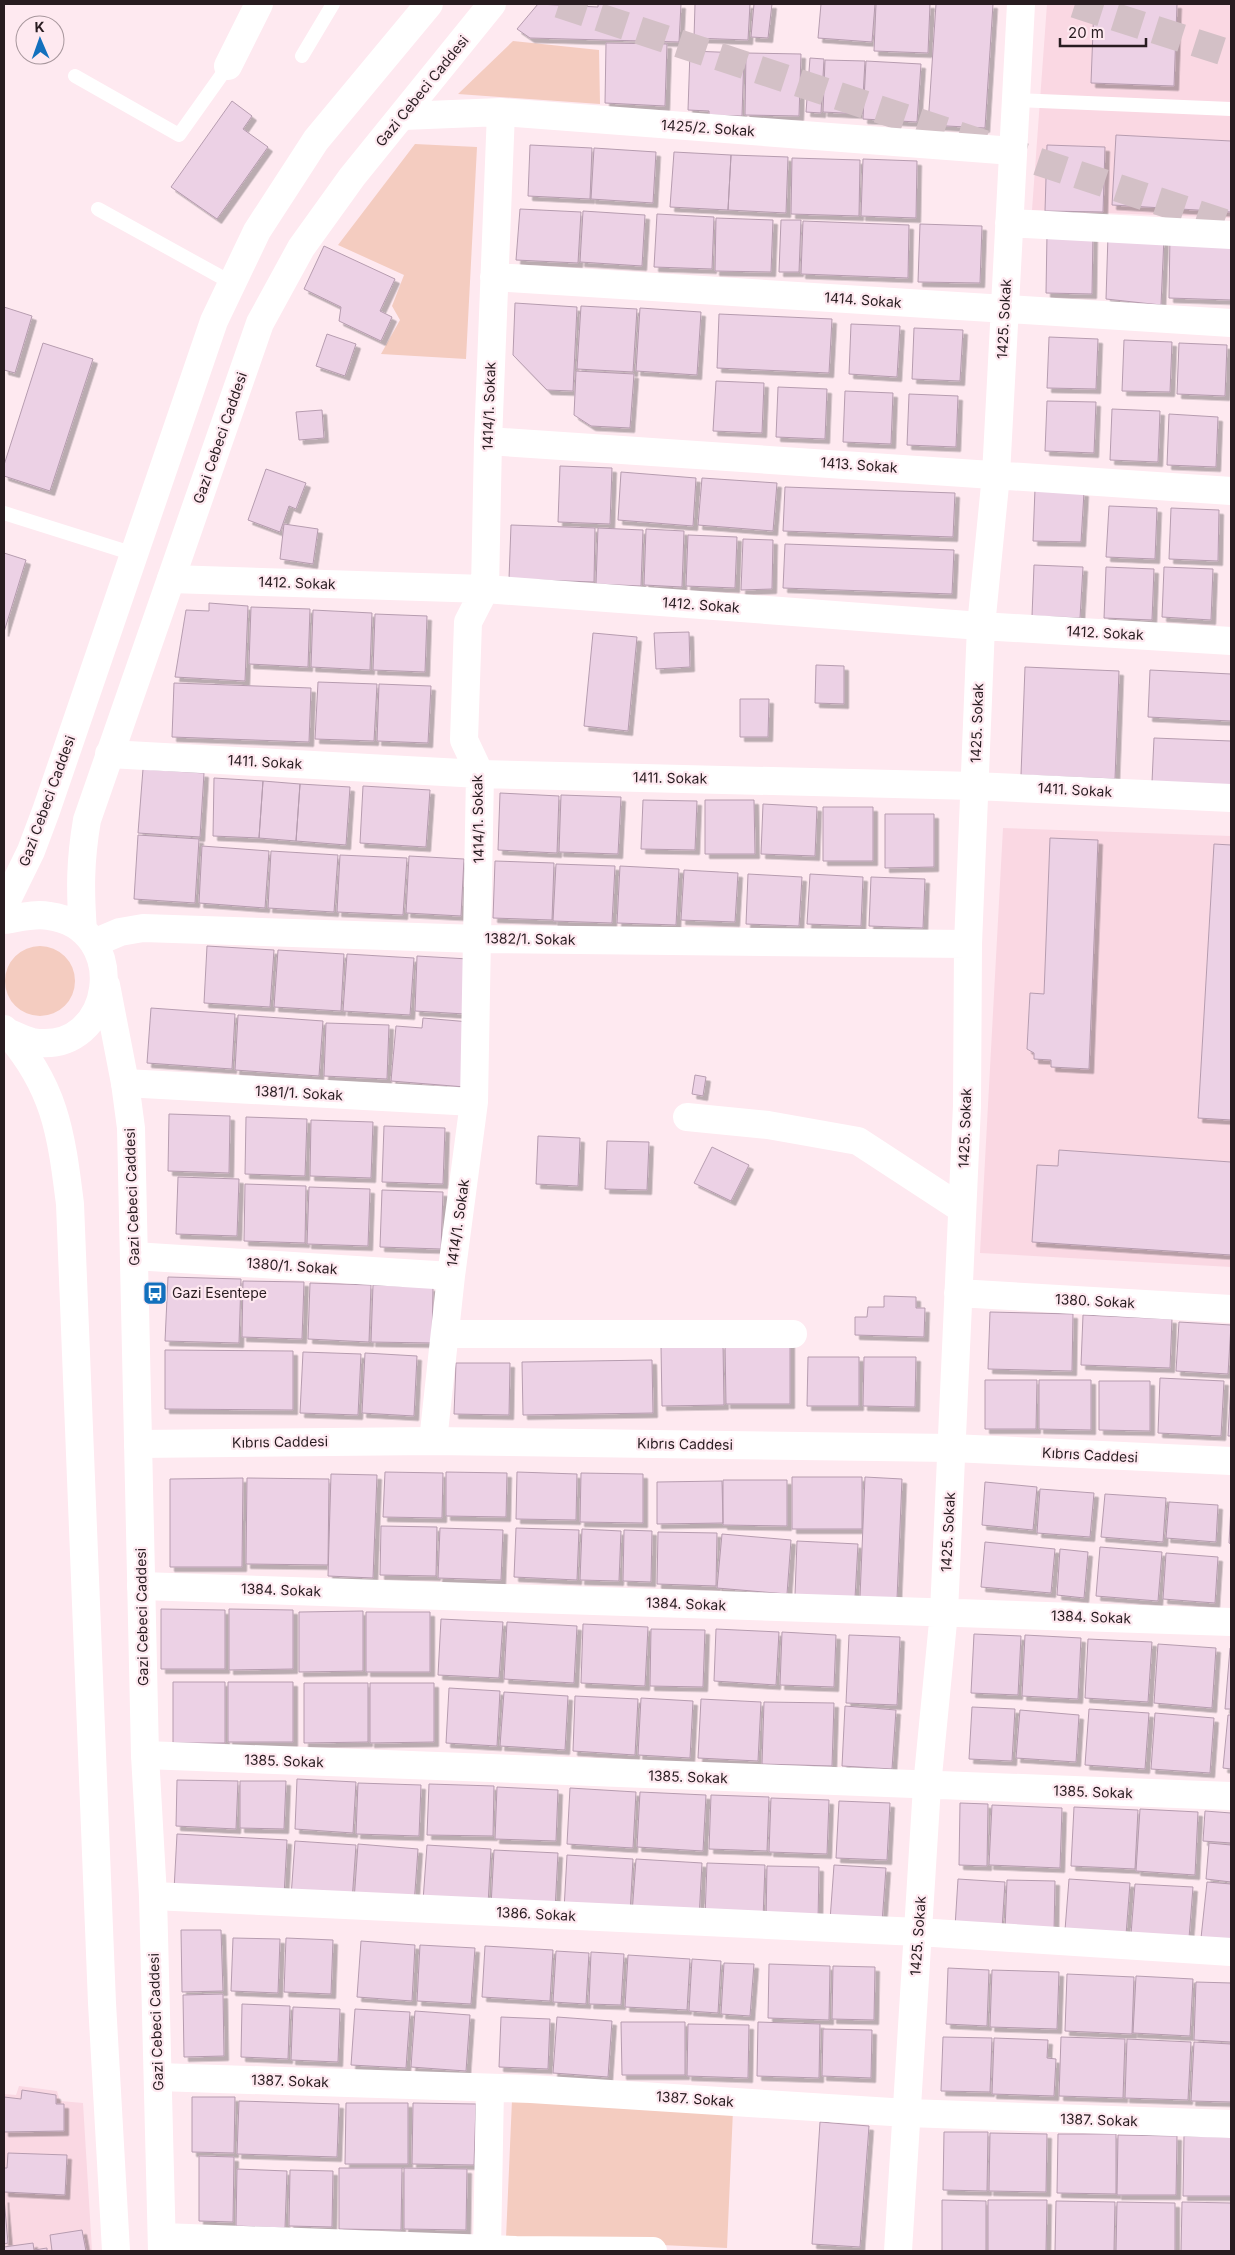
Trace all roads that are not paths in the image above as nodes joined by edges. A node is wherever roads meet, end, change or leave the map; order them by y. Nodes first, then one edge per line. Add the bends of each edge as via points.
1 (259, 4) edge
2 (334, 4) edge
3 (428, 4) edge
4 (492, 4) edge
5 (1021, 4) edge
6 (302, 56) dead end
7 (228, 66) joint
8 (75, 76) dead end
9 (1016, 100) junction
10 (1231, 109) edge
11 (501, 112) junction
12 (403, 116) junction
13 (1013, 151) junction
14 (98, 208) dead end
15 (1009, 223) junction
16 (1231, 235) edge
17 (494, 277) junction
18 (232, 283) junction
19 (1004, 309) junction
20 (1231, 323) edge
21 (488, 441) junction
22 (996, 474) junction
23 (1231, 491) edge
24 (4, 513) edge
25 (134, 554) junction
26 (171, 579) junction
27 (484, 589) junction
28 (981, 626) junction
29 (1231, 640) edge
30 (109, 754) junction
31 (480, 774) junction
32 (974, 786) junction
33 (1231, 798) edge
34 (4, 906) edge
35 (4, 920) edge
36 (88, 937) junction
37 (479, 939) junction
38 (968, 944) junction
39 (106, 985) junction
40 (4, 1031) edge
41 (125, 1083) junction
42 (474, 1102) junction
43 (687, 1117) dead end
44 (962, 1209) junction
45 (134, 1256) junction
46 (451, 1276) junction
47 (958, 1293) junction
48 (1231, 1309) edge
49 (446, 1334) junction
50 (793, 1334) dead end
51 (433, 1441) junction
52 (138, 1444) junction
53 (952, 1448) junction
54 (1231, 1461) edge
55 (141, 1586) junction
56 (944, 1612) junction
57 (1231, 1622) edge
58 (145, 1755) junction
59 (927, 1786) junction
60 (1231, 1796) edge
61 (153, 1896) junction
62 (918, 1932) junction
63 (1231, 1952) edge
64 (158, 2077) junction
65 (490, 2088) junction
66 (907, 2113) junction
67 (1231, 2124) edge
68 (162, 2244) edge
69 (344, 2247) edge
70 (487, 2249) junction
71 (116, 2251) edge
72 (653, 2251) edge
73 (898, 2251) edge

1 - 7 street
2 - 6 lane
3 - 18 street, Gazi Cebeci Caddesi via 316,140 257,231
4 - 12 street, Gazi Cebeci Caddesi
5 - 9 street, 1425. Sokak
7 - 8 lane via 179,135
9 - 10 lane
9 - 13 street, 1425. Sokak
11 - 12 street, 1425/2. Sokak
11 - 13 street, 1425/2. Sokak
11 - 17 street, 1414/1. Sokak
12 - 26 street, Gazi Cebeci Caddesi via 352,177 300,248 260,323
13 - 15 street, 1425. Sokak
14 - 18 lane
15 - 16 street
15 - 19 street, 1425. Sokak
17 - 19 street, 1414. Sokak
17 - 21 street, 1414/1. Sokak
18 - 25 street, Gazi Cebeci Caddesi via 214,321
19 - 20 street, 1414. Sokak
19 - 22 street, 1425. Sokak
21 - 22 street, 1413. Sokak
21 - 27 street, 1414/1. Sokak
22 - 23 street, 1413. Sokak
22 - 28 street, 1425. Sokak
24 - 25 lane
25 - 34 street, Gazi Cebeci Caddesi via 31,852
26 - 27 street, 1412. Sokak
26 - 30 street, Gazi Cebeci Caddesi
27 - 28 street, 1412. Sokak
27 - 31 street, 1414/1. Sokak via 468,622 464,740
28 - 29 street, 1412. Sokak
28 - 32 street, 1425. Sokak
30 - 31 street, 1411. Sokak
30 - 36 street, Gazi Cebeci Caddesi via 87,820 80,858 79,885
31 - 32 street, 1411. Sokak
31 - 37 street, 1414/1. Sokak
32 - 33 street, 1411. Sokak
32 - 38 street, 1425. Sokak
35 - 36 street via 49,915 67,920
36 - 37 street, 1382/1. Sokak via 143,928
36 - 39 street, Gazi Cebeci Caddesi via 104,965
37 - 38 street, 1382/1. Sokak
37 - 42 street, 1414/1. Sokak
38 - 44 street, 1425. Sokak via 967,1106
39 - 40 street via 101,1005 90,1022 72,1036 56,1041 32,1042
39 - 41 street, Gazi Cebeci Caddesi
40 - 71 street via 42,1082 57,1117 70,1204 102,2002
41 - 42 street, 1381/1. Sokak
41 - 45 street, Gazi Cebeci Caddesi via 131,1128
42 - 46 street, 1414/1. Sokak
43 - 44 street via 768,1124 858,1142
44 - 47 street, 1425. Sokak
45 - 46 street, 1380/1. Sokak
45 - 52 street, Gazi Cebeci Caddesi
46 - 49 street, 1414/1. Sokak
47 - 48 street, 1380. Sokak
47 - 53 street, 1425. Sokak
49 - 50 street
49 - 51 street, 1414/1. Sokak
51 - 52 street, Kıbrıs Caddesi
51 - 53 street, Kıbrıs Caddesi
52 - 55 street, Gazi Cebeci Caddesi
53 - 54 street, Kıbrıs Caddesi
53 - 56 street, 1425. Sokak
55 - 56 street, 1384. Sokak
55 - 58 street, Gazi Cebeci Caddesi
56 - 57 street, 1384. Sokak
56 - 59 street, 1425. Sokak
58 - 59 street, 1385. Sokak
58 - 61 street, Gazi Cebeci Caddesi
59 - 60 street, 1385. Sokak
59 - 62 street, 1425. Sokak
61 - 62 street, 1386. Sokak
61 - 64 street, Gazi Cebeci Caddesi
62 - 63 street, 1386. Sokak
62 - 66 street, 1425. Sokak
64 - 65 street, 1387. Sokak
64 - 68 street, Gazi Cebeci Caddesi
65 - 66 street, 1387. Sokak
65 - 70 street
66 - 67 street, 1387. Sokak
66 - 73 street, 1425. Sokak
68 - 69 street
69 - 70 street
70 - 72 street

